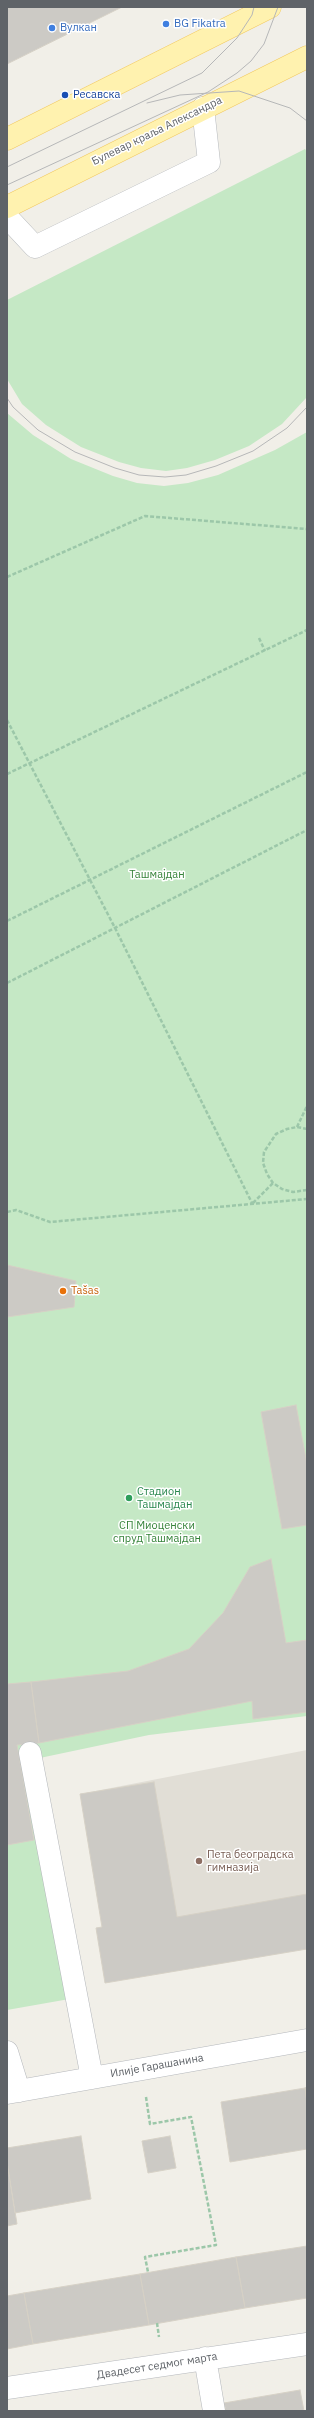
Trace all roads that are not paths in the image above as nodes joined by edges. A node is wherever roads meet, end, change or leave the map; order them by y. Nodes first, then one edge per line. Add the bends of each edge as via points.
1 (242, 7) edge
2 (270, 7) edge
3 (231, 27) junction
4 (307, 57) edge
5 (203, 108) junction
6 (7, 139) edge
7 (7, 207) edge
8 (7, 217) edge
9 (30, 1753) dead end
10 (307, 2040) edge
11 (7, 2052) edge
12 (92, 2078) junction
13 (13, 2092) edge
14 (307, 2344) edge
15 (206, 2358) junction
16 (7, 2388) edge
17 (214, 2411) edge

1 - 3 street
2 - 3 main road
3 - 6 main road
4 - 5 main road, Булевар краља Александра
5 - 7 main road, Булевар краља Александра
5 - 8 street via 209,162 35,247
9 - 12 street
10 - 12 street, Илије Гарашанина
11 - 13 street
12 - 13 street, Илије Гарашанина
14 - 15 street, Двадесет седмог марта
15 - 16 street, Двадесет седмог марта
15 - 17 street

